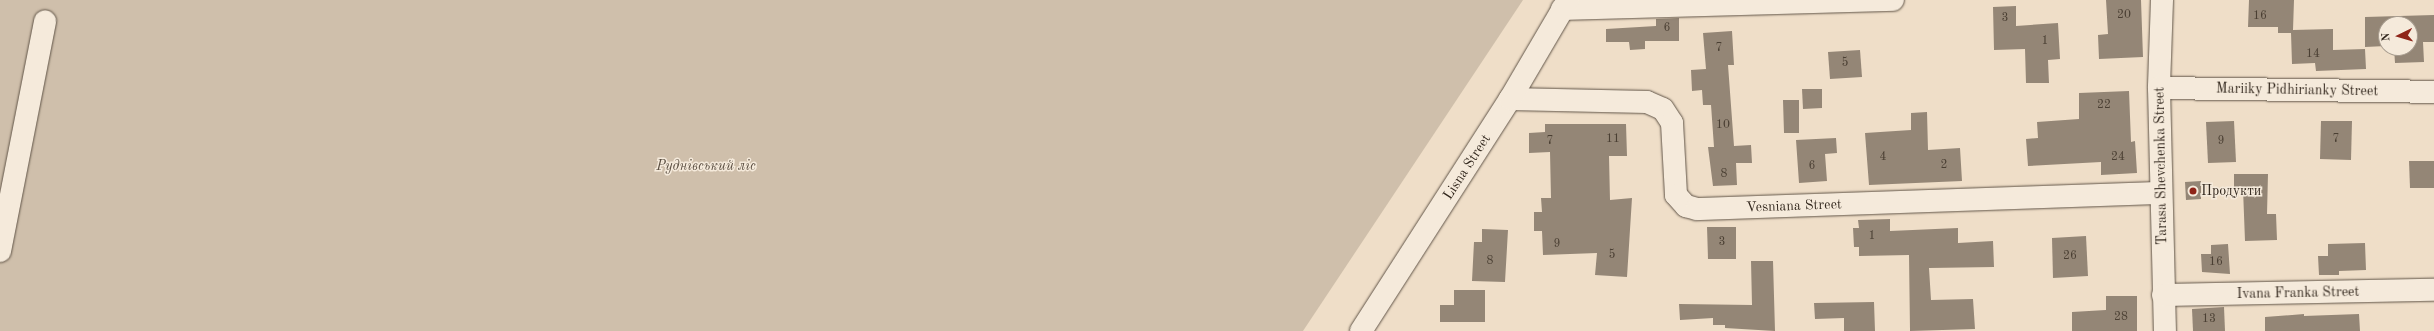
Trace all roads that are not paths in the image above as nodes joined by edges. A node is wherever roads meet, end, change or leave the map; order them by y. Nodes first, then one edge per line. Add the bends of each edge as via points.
1 (1893, 0) edge
2 (2162, 0) edge
3 (1565, 5) edge
4 (45, 21) dead end
5 (2159, 88) junction
6 (2434, 92) edge
7 (1510, 100) junction
8 (2161, 193) junction
9 (0, 251) edge
10 (2434, 290) edge
11 (2162, 296) junction
12 (1361, 331) edge
13 (2164, 331) edge

1 - 3 street
2 - 5 street, Tarasa Shevchenka Street
3 - 7 street, Lisna Street
4 - 9 street
5 - 6 street, Mariiky Pidhirianky Street
5 - 8 street, Tarasa Shevchenka Street
7 - 8 street, Vesniana Street via 1647,102 1663,109 1672,123 1676,195 1686,206 1697,209
7 - 12 street, Lisna Street
8 - 11 street, Tarasa Shevchenka Street
10 - 11 street, Ivana Franka Street
11 - 13 street, Tarasa Shevchenka Street

